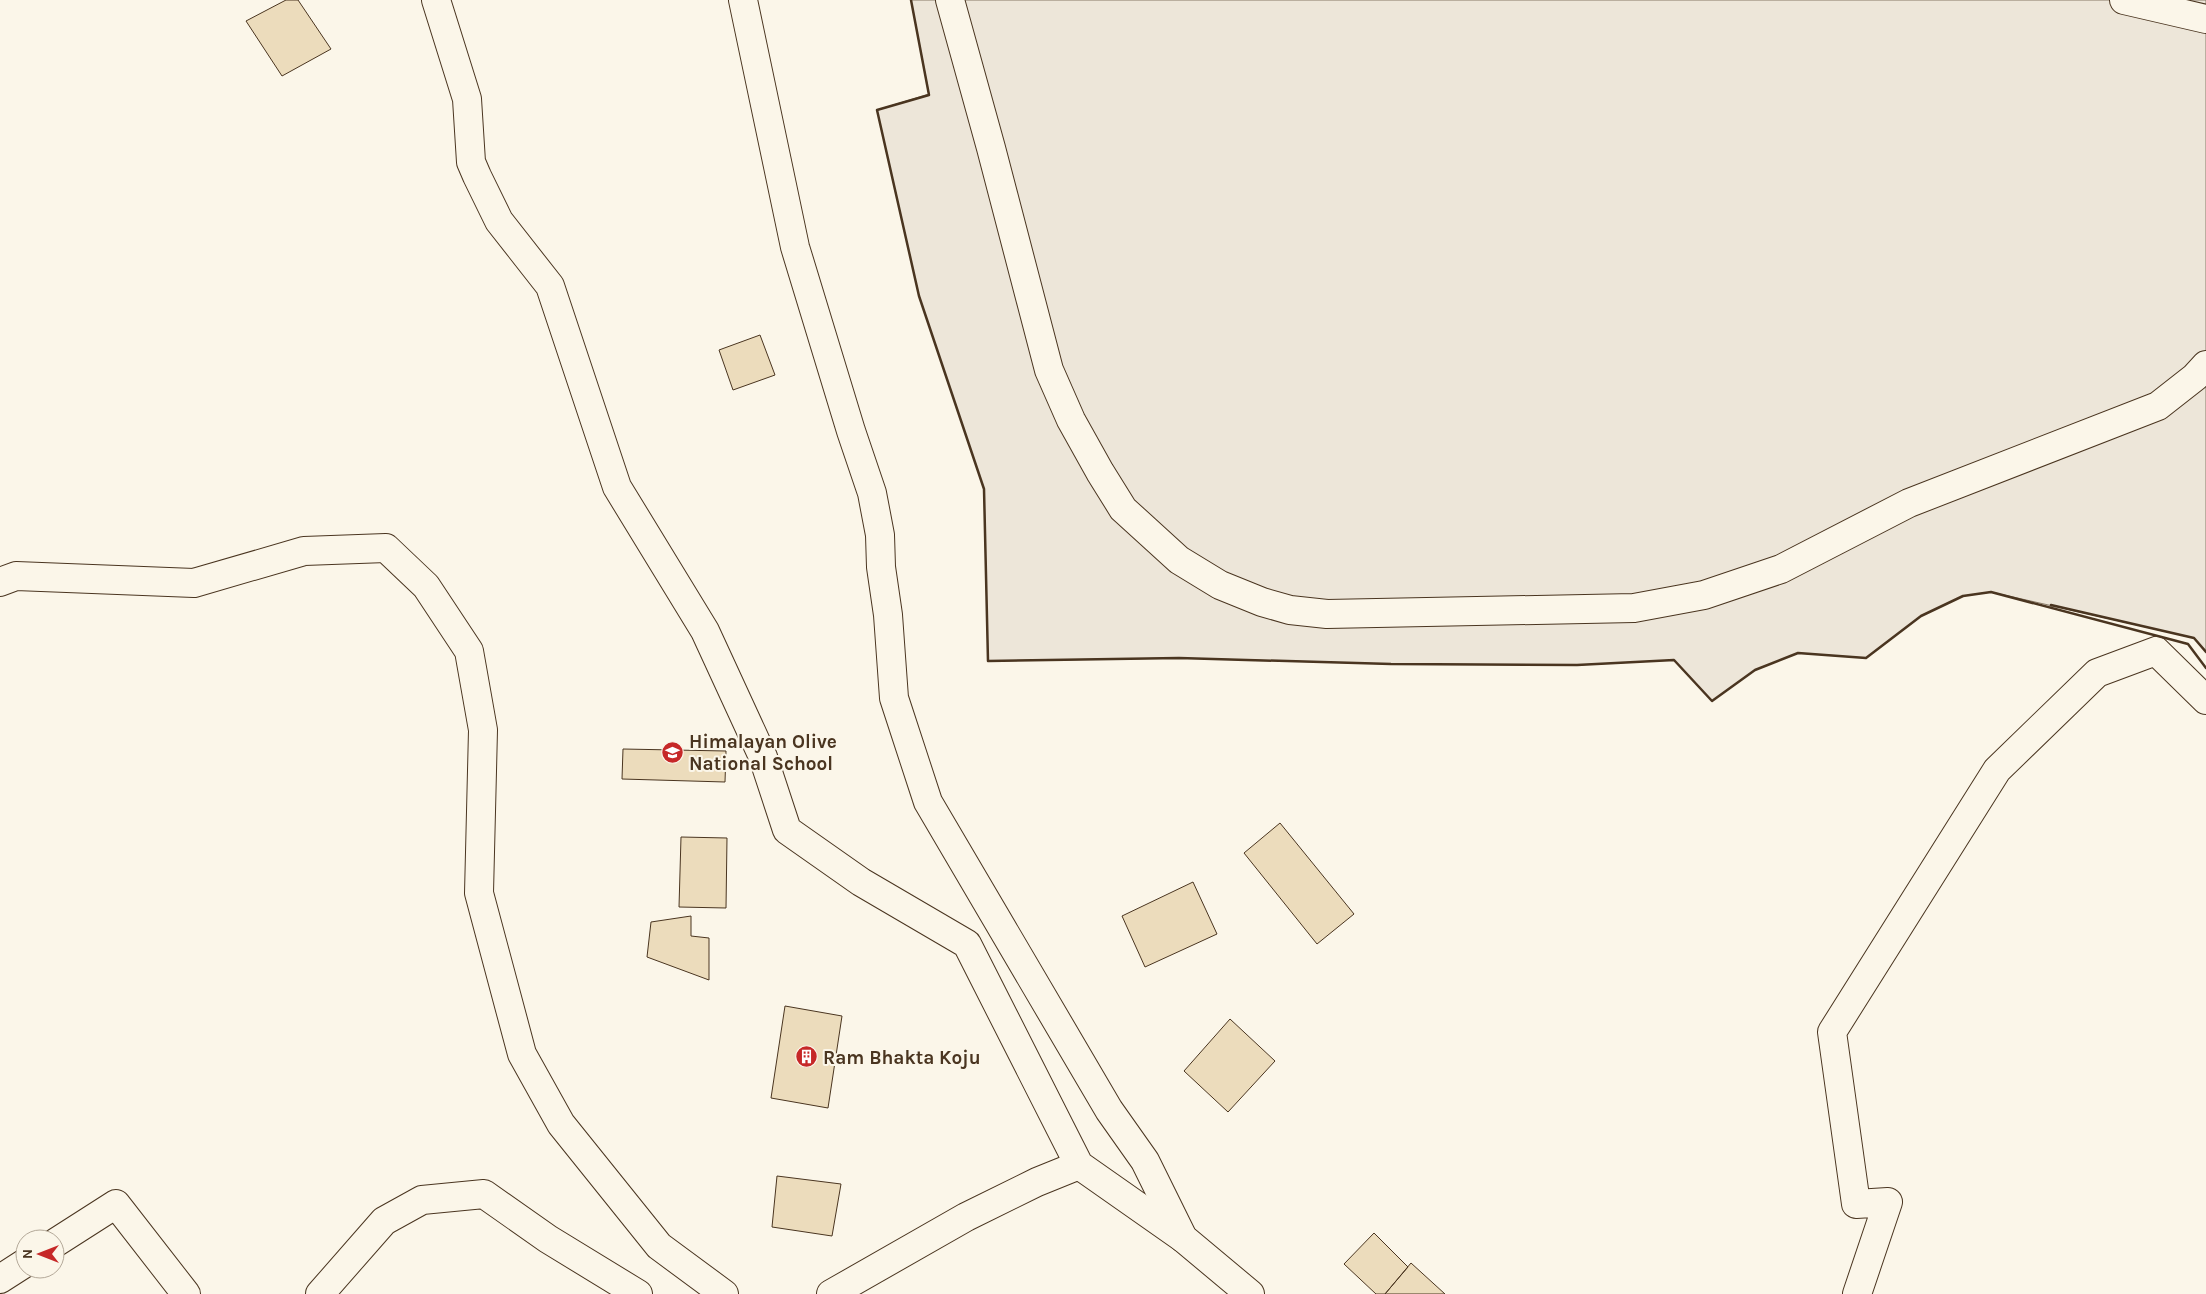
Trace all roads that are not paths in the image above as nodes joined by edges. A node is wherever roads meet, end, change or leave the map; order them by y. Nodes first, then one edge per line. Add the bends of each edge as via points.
1 (436, 0) edge
2 (743, 0) edge
3 (950, 0) edge
4 (2124, 0) edge
5 (2206, 19) edge
6 (2206, 365) edge
7 (0, 582) edge
8 (2206, 700) edge
9 (1079, 1165) junction
10 (65, 1237) edge
11 (1183, 1238) junction
12 (15, 1269) edge
13 (0, 1279) edge
14 (186, 1294) edge
15 (320, 1294) edge
16 (638, 1294) edge
17 (724, 1294) edge
18 (831, 1294) edge
19 (1250, 1294) edge
20 (1857, 1294) edge

1 - 9 street via 467,99 471,162 499,221 550,286 617,487 705,631 763,757 787,830 861,882 967,944
2 - 11 street via 795,248 872,493 880,535 894,698 928,802 1109,1110 1145,1161
3 - 6 street via 1049,370 1071,420 1123,509 1179,560 1220,585 1262,602 1290,610 1327,614 1634,608 1704,595 1781,569 1908,503 2158,406
4 - 5 street
7 - 17 street via 16,576 194,584 304,551 386,548 426,586 468,651 483,730 479,893 522,1054 561,1124 658,1246
8 - 20 street via 2156,651 2097,673 1997,770 1832,1032 1856,1204 1888,1202
9 - 11 street
9 - 18 street via 966,1217
10 - 14 street via 116,1204
11 - 19 street
12 - 13 street
15 - 16 street via 384,1221 422,1200 484,1194 548,1239

